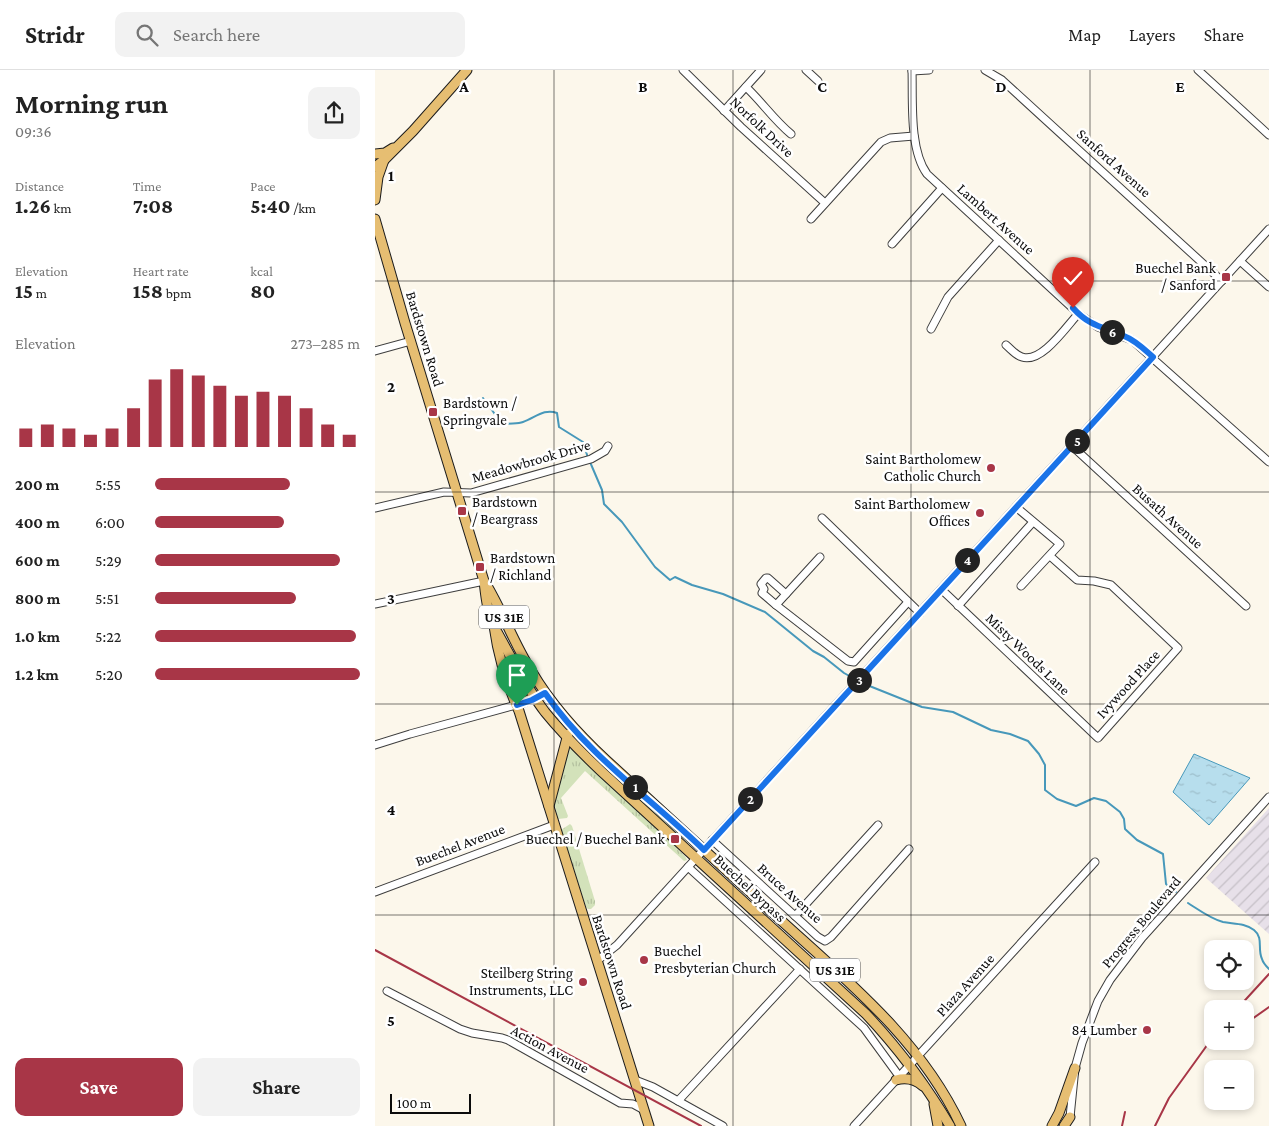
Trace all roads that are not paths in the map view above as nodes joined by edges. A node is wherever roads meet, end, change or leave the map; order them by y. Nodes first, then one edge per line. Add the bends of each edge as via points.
1 (467, 70) edge
2 (683, 70) edge
3 (761, 70) edge
4 (806, 70) edge
5 (929, 70) edge
6 (985, 70) edge
7 (1198, 70) edge
8 (912, 71) edge
9 (818, 81) dead end
10 (745, 87) junction
11 (724, 111) junction
12 (791, 134) dead end
13 (1269, 135) edge
14 (914, 136) junction
15 (399, 144) junction
16 (375, 154) edge
17 (385, 160) junction
18 (375, 167) edge
19 (942, 188) junction
20 (375, 200) edge
21 (825, 203) junction
22 (375, 219) edge
23 (811, 219) dead end
24 (1269, 229) edge
25 (999, 240) junction
26 (892, 244) dead end
27 (1239, 262) junction
28 (1222, 281) junction
29 (1269, 287) edge
30 (1078, 314) junction
31 (931, 329) dead end
32 (411, 341) junction
33 (1006, 345) dead end
34 (375, 351) edge
35 (1153, 357) junction
36 (608, 446) dead end
37 (1072, 446) junction
38 (1269, 462) edge
39 (457, 492) junction
40 (1016, 507) junction
41 (375, 508) edge
42 (822, 518) dead end
43 (1033, 522) junction
44 (1049, 556) junction
45 (820, 557) dead end
46 (484, 581) junction
47 (1021, 586) dead end
48 (941, 589) junction
49 (786, 594) junction
50 (908, 602) junction
51 (375, 604) edge
52 (777, 605) junction
53 (499, 606) junction
54 (958, 606) junction
55 (1246, 606) dead end
56 (489, 610) junction
57 (920, 612) junction
58 (494, 625) junction
59 (545, 693) junction
60 (536, 698) junction
61 (517, 705) junction
62 (568, 722) junction
63 (1098, 738) joint
64 (568, 739) junction
65 (375, 745) edge
66 (596, 751) junction
67 (588, 758) junction
68 (1269, 797) edge
69 (549, 806) junction
70 (555, 825) junction
71 (878, 825) dead end
72 (712, 840) junction
73 (909, 850) dead end
74 (700, 854) junction
75 (1095, 862) dead end
76 (688, 867) junction
77 (375, 892) edge
78 (795, 916) junction
79 (598, 960) junction
80 (800, 969) junction
81 (387, 991) dead end
82 (919, 1056) junction
83 (910, 1065) junction
84 (1075, 1068) junction
85 (897, 1078) junction
86 (635, 1080) junction
87 (930, 1093) junction
88 (678, 1101) junction
89 (951, 1107) junction
90 (644, 1110) junction
91 (1069, 1122) edge
92 (649, 1126) edge
93 (723, 1126) edge
94 (854, 1126) edge
95 (938, 1126) edge
96 (950, 1126) edge
97 (961, 1126) edge
98 (968, 1126) edge
99 (1052, 1126) edge
100 (1064, 1126) edge

1 - 15 main road
2 - 11 street, Norfolk Drive
3 - 10 street
4 - 9 street
5 - 8 street
6 - 28 street, Sanford Avenue via 1003,80
7 - 13 street
8 - 14 street, Lambert Avenue
10 - 11 street
10 - 12 street
11 - 21 street, Norfolk Drive
14 - 19 street, Lambert Avenue via 921,164
14 - 21 street via 881,142
15 - 16 main road via 385,153
15 - 17 main road
17 - 18 main road
17 - 20 main road via 378,176
19 - 25 street, Lambert Avenue
19 - 26 street
21 - 23 street
22 - 32 main road, Bardstown Road / US 31E
24 - 27 street
25 - 30 street, Lambert Avenue
25 - 31 street via 948,296
27 - 28 street
27 - 29 street
28 - 35 street
30 - 33 street via 1035,357 1019,356
30 - 35 street, Lambert Avenue via 1098,327 1132,340
32 - 34 street
32 - 39 main road, Bardstown Road / US 31E
35 - 37 street
35 - 38 street, Lambert Avenue
36 - 39 street, Meadowbrook Drive via 591,459 471,493
37 - 40 street
37 - 55 street, Busath Avenue
39 - 41 street, Meadowbrook Drive
39 - 46 main road, Bardstown Road / US 31E
40 - 43 street
40 - 48 street
42 - 50 street
43 - 44 street via 1060,544
43 - 54 street
44 - 47 street
44 - 63 street, Ivywood Place via 1077,580 1111,585 1179,648
45 - 49 street
46 - 51 street
46 - 53 main road, Bardstown Road / US 31E
46 - 56 main road, Bardstown Road / US 31E
48 - 54 street, Misty Woods Lane
48 - 57 street
49 - 52 street
49 - 52 street via 768,578 761,584 762,593
50 - 52 street via 854,662 847,661
50 - 57 street
53 - 56 main road
53 - 59 main road, Bardstown Road / US 31E
54 - 63 street, Misty Woods Lane
56 - 58 main road, Bardstown Road / US 31E
57 - 72 street
58 - 60 main road, Buechel Bypass / US 31E
58 - 61 main road, Bardstown Road via 499,654
59 - 60 main road
59 - 62 main road, Buechel Bypass / US 31E
60 - 61 main road
60 - 64 main road, Buechel Bypass / US 31E
61 - 65 street
61 - 69 main road, Bardstown Road
62 - 64 main road
62 - 66 main road, Buechel Bypass / US 31E
64 - 67 main road, Buechel Bypass / US 31E
64 - 69 main road
66 - 67 street
66 - 74 main road, Buechel Bypass / US 31E
67 - 74 main road, Buechel Bypass / US 31E via 645,811
68 - 84 street, Progress Boulevard via 1124,960 1098,1001
69 - 70 main road, Bardstown Road
70 - 77 street, Buechel Avenue
70 - 79 main road, Bardstown Road
71 - 78 street
72 - 74 street
72 - 78 street, Bruce Avenue
73 - 78 street, Bruce Avenue via 827,940 822,940
74 - 76 street
74 - 82 main road, Buechel Bypass / US 31E via 861,994
74 - 83 main road, Buechel Bypass / US 31E via 866,1014
75 - 82 street, Plaza Avenue
76 - 79 street via 617,945
76 - 80 street
79 - 86 main road, Bardstown Road
80 - 85 street via 864,1028
80 - 88 street
81 - 90 street, Action Avenue via 460,1029 508,1040 620,1103 633,1104
82 - 83 street, Plaza Avenue
82 - 89 main road, Buechel Bypass / US 31E
83 - 85 street, Plaza Avenue
83 - 87 main road, Buechel Bypass / US 31E
84 - 91 street, Progress Boulevard
84 - 99 main road
85 - 87 main road via 912,1079
85 - 94 street, Plaza Avenue
86 - 88 street
86 - 90 main road, Bardstown Road
87 - 95 main road
87 - 96 main road, Buechel Bypass / US 31E
88 - 93 street
89 - 97 main road, Buechel Bypass / US 31E
89 - 98 main road
90 - 92 main road, Bardstown Road
91 - 100 main road

